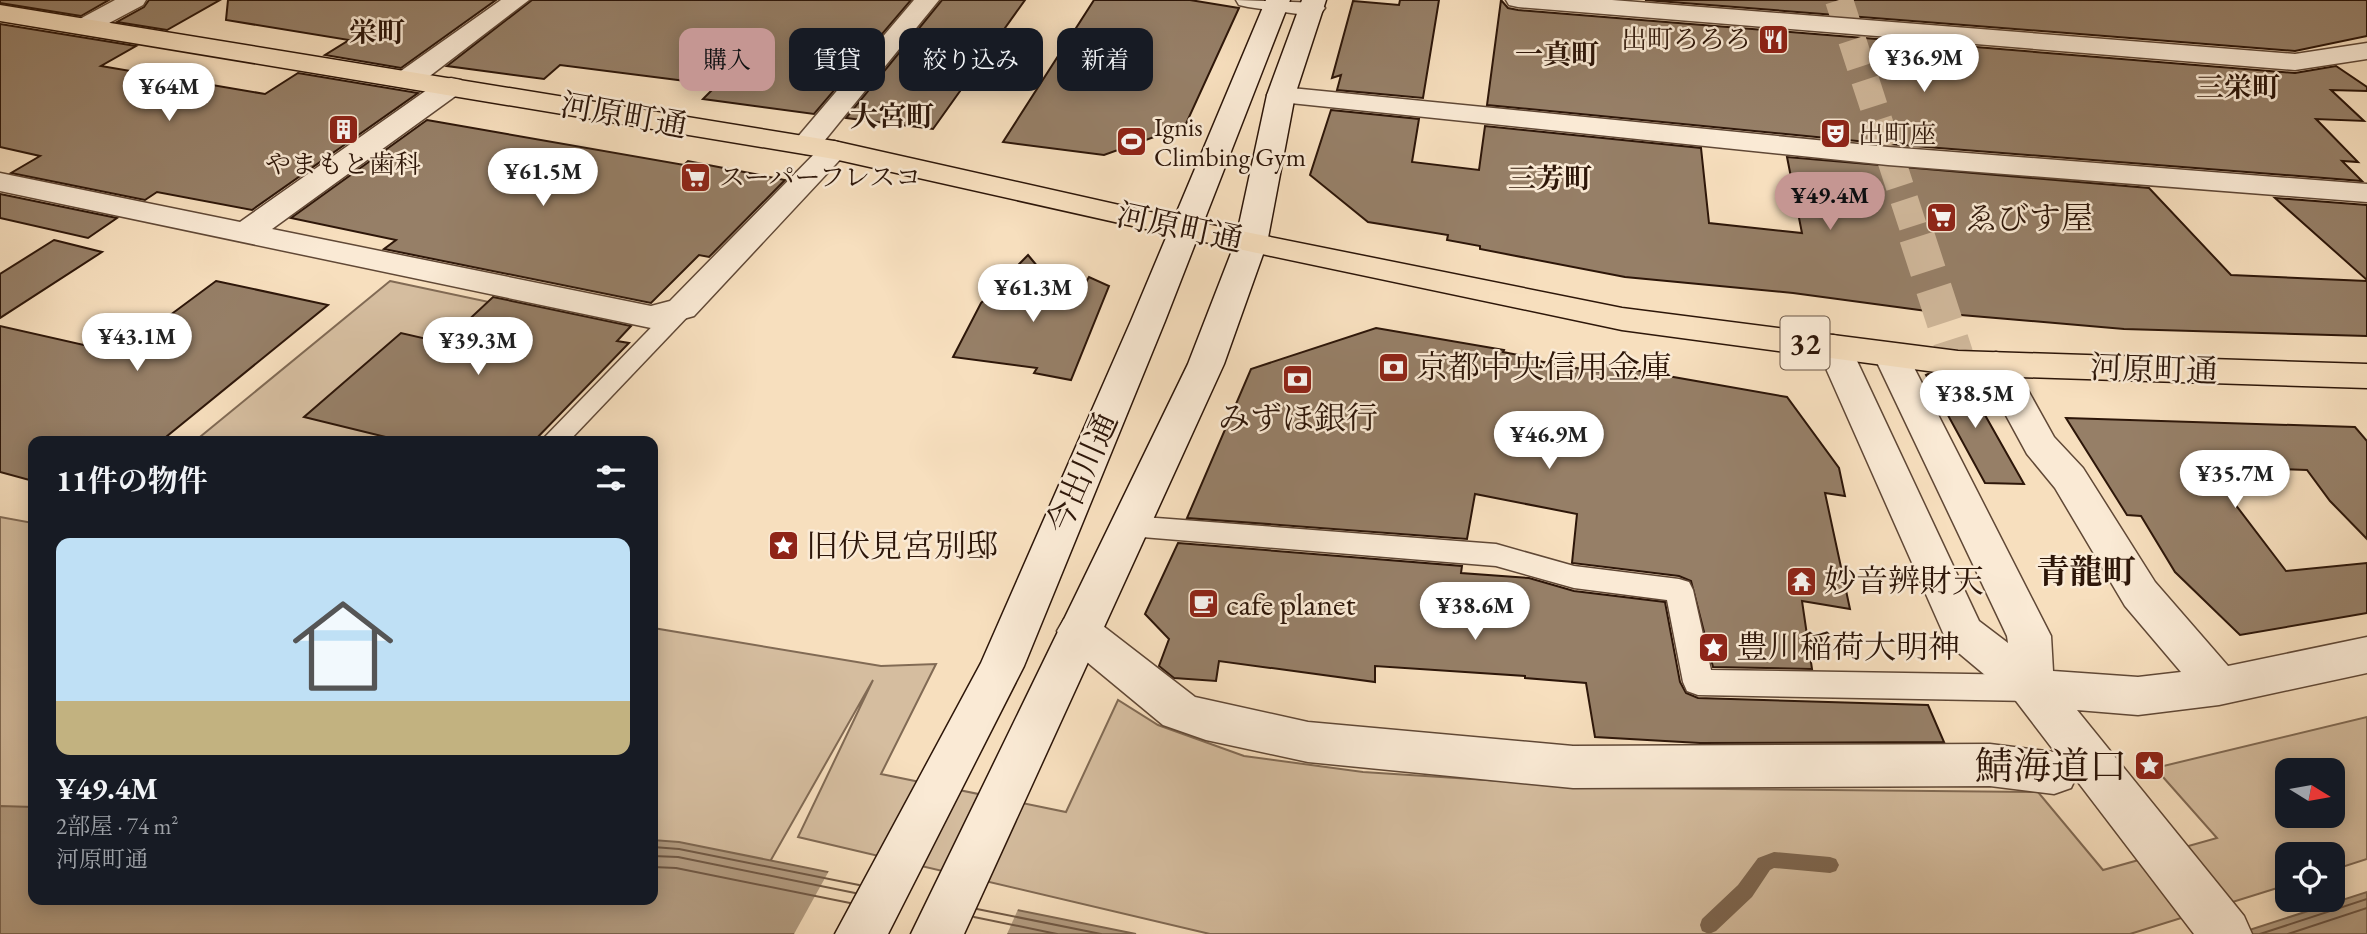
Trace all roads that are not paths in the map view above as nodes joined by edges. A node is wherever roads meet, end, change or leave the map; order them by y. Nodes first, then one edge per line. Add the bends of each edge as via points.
1 (134, 0) edge
2 (517, 0) edge
3 (927, 0) edge
4 (1248, 0) edge
5 (1518, 0) edge
6 (1277, 2) edge
7 (1313, 4) edge
8 (4, 16) edge
9 (85, 26) junction
10 (2367, 51) edge
11 (408, 79) junction
12 (451, 86) junction
13 (1281, 95) junction
14 (820, 147) junction
15 (0, 183) edge
16 (2367, 193) edge
17 (1186, 229) junction
18 (245, 233) junction
19 (1251, 243) junction
20 (666, 313) junction
21 (1833, 346) junction
22 (1891, 354) junction
23 (1996, 364) junction
24 (2367, 376) edge
25 (558, 436) edge
26 (1130, 526) junction
27 (1079, 631) junction
28 (2367, 655) edge
29 (2219, 686) junction
30 (2032, 688) junction
31 (2054, 773) dead end
32 (861, 934) edge
33 (936, 934) edge
34 (2226, 934) edge

1 - 9 street
2 - 11 street
3 - 14 street
4 - 6 street
5 - 10 street via 2295,62
6 - 7 street
6 - 17 street, 今出川通
7 - 13 street, 今出川通
8 - 9 main road, 河原町通 / 32
9 - 11 main road, 河原町通 / 32
11 - 12 main road, 河原町通 / 32
12 - 14 main road, 河原町通 / 32
12 - 18 street
13 - 16 street via 1888,156
13 - 19 street, 今出川通
14 - 17 main road, 河原町通 / 32
14 - 20 street
15 - 18 street
17 - 19 main road, 河原町通 / 32
17 - 32 street, 今出川通 via 1002,666
18 - 20 street
19 - 21 main road, 河原町通 / 32 via 1622,319
19 - 26 street, 今出川通 via 1206,364
20 - 25 lane
21 - 22 main road, 河原町通 / 32
21 - 30 street via 1964,632
22 - 23 main road, 河原町通 / 32
22 - 30 street via 2029,636
23 - 24 main road, 河原町通 / 32
23 - 29 street via 2029,427 2069,478 2140,594
26 - 27 street, 今出川通
26 - 30 lane via 1496,555 1574,577 1679,590 1698,682
27 - 31 street via 1179,711 1308,742 1573,767 1990,765
27 - 33 street, 今出川通
28 - 29 street
29 - 30 street via 2138,696
30 - 34 street

